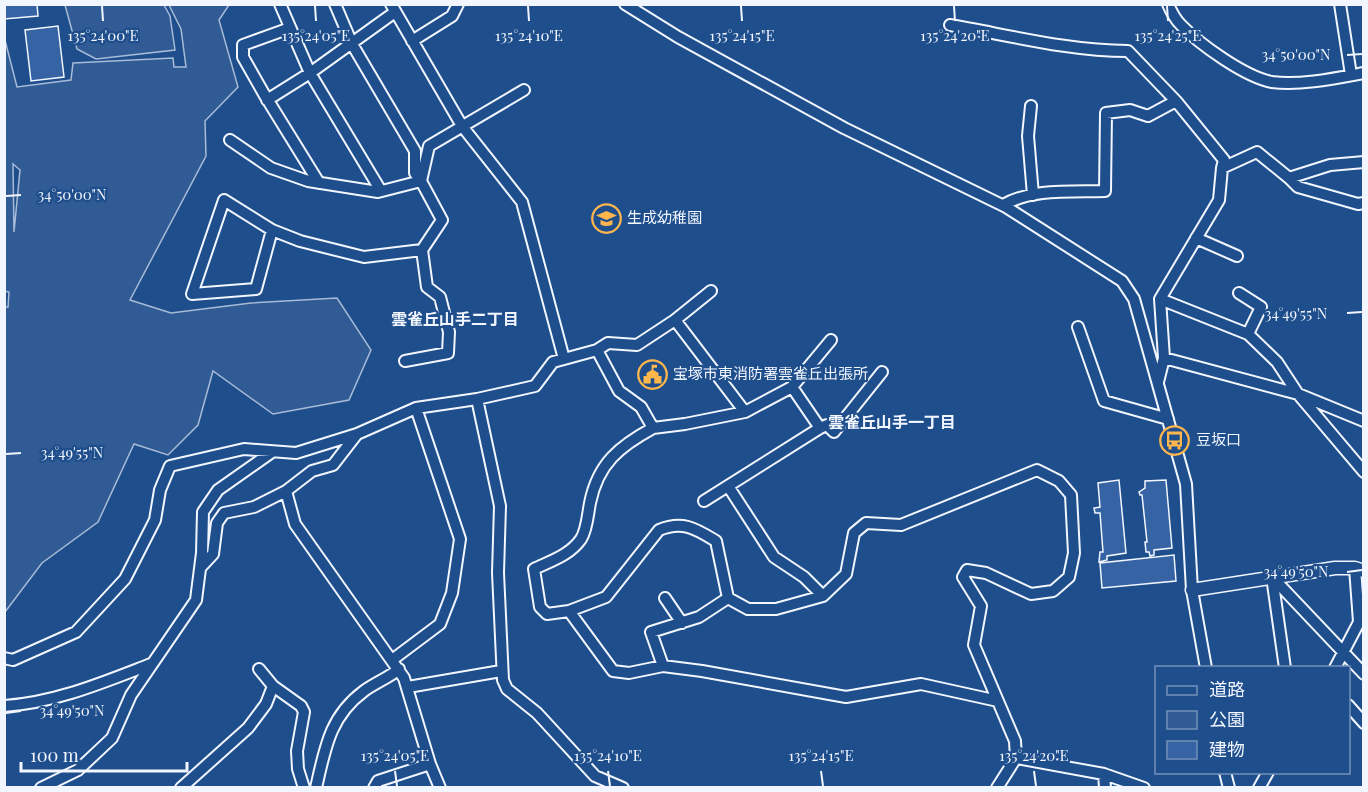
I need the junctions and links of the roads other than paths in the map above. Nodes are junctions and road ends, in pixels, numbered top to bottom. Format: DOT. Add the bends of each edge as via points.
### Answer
graph roads {
  1 [pos="280,4"];
  2 [pos="335,4"];
  3 [pos="458,4"];
  4 [pos="625,4"];
  5 [pos="1168,4"];
  6 [pos="1340,4"];
  7 [pos="393,8"];
  8 [pos="950,25"];
  9 [pos="290,28"];
  10 [pos="412,41"];
  11 [pos="352,44"];
  12 [pos="310,73"];
  13 [pos="1364,74"];
  14 [pos="1351,75"];
  15 [pos="524,90"];
  16 [pos="267,99"];
  17 [pos="1176,101"];
  18 [pos="1031,106"];
  19 [pos="462,126"];
  20 [pos="230,140"];
  21 [pos="1364,162"];
  22 [pos="1222,168"];
  23 [pos="1289,178"];
  24 [pos="421,181"];
  25 [pos="319,183"];
  26 [pos="381,191"];
  27 [pos="1033,195"];
  28 [pos="1364,203"];
  29 [pos="1003,205"];
  30 [pos="272,230"];
  31 [pos="1196,238"];
  32 [pos="422,250"];
  33 [pos="1237,256"];
  34 [pos="711,291"];
  35 [pos="1239,293"];
  36 [pos="1160,299"];
  37 [pos="675,320"];
  38 [pos="1077,327"];
  39 [pos="1248,334"];
  40 [pos="831,340"];
  41 [pos="597,350"];
  42 [pos="1164,358"];
  43 [pos="564,359"];
  44 [pos="405,361"];
  45 [pos="882,372"];
  46 [pos="1158,382"];
  47 [pos="792,387"];
  48 [pos="1298,394"];
  49 [pos="477,399"];
  50 [pos="416,408"];
  51 [pos="745,412"];
  52 [pos="1168,419"];
  53 [pos="1364,421"];
  54 [pos="654,428"];
  55 [pos="820,428"];
  56 [pos="357,434"];
  57 [pos="272,452"];
  58 [pos="1364,472"];
  59 [pos="728,486"];
  60 [pos="286,491"];
  61 [pos="704,501"];
  62 [pos="200,568"];
  63 [pos="1359,569"];
  64 [pos="1272,577"];
  65 [pos="1192,590"];
  66 [pos="823,596"];
  67 [pos="665,598"];
  68 [pos="728,598"];
  69 [pos="569,611"];
  70 [pos="682,622"];
  71 [pos="1344,653"];
  72 [pos="4,658"];
  73 [pos="152,664"];
  74 [pos="396,664"];
  75 [pos="663,666"];
  76 [pos="1206,666"];
  77 [pos="1286,666"];
  78 [pos="1336,666"];
  79 [pos="260,669"];
  80 [pos="501,671"];
  81 [pos="1364,674"];
  82 [pos="273,686"];
  83 [pos="408,687"];
  84 [pos="998,701"];
  85 [pos="4,706"];
  86 [pos="1350,707"];
  87 [pos="1364,723"];
  88 [pos="1016,758"];
  89 [pos="430,764"];
  90 [pos="1104,774"];
  91 [pos="1267,774"];
  92 [pos="598,777"];
  93 [pos="41,788"];
  94 [pos="181,788"];
  95 [pos="304,788"];
  96 [pos="316,788"];
  97 [pos="374,788"];
  98 [pos="440,788"];
  99 [pos="592,788"];
  100 [pos="624,788"];
  101 [pos="997,788"];
  102 [pos="1105,788"];
  103 [pos="1144,788"];
  104 [pos="1259,788"];
  1 -- 9 [label="street"];
  2 -- 11 [label="street"];
  3 -- 10 [label="street" via="452,16"];
  4 -- 29 [label="street" via="844,128"];
  5 -- 14 [label="street" via="1178,22 1198,42 1244,71 1288,83"];
  6 -- 14 [label="street"];
  7 -- 10 [label="street"];
  7 -- 11 [label="street"];
  8 -- 17 [label="street" via="1128,51"];
  9 -- 12 [label="street"];
  9 -- 16 [label="street" via="243,45 243,57"];
  10 -- 19 [label="street"];
  11 -- 12 [label="street"];
  11 -- 24 [label="street" via="415,151 415,173"];
  12 -- 16 [label="street"];
  12 -- 26 [label="street"];
  13 -- 14 [label="street"];
  15 -- 19 [label="street"];
  16 -- 25 [label="street"];
  17 -- 22 [label="street" via="1224,160"];
  17 -- 27 [label="street" via="1148,116 1130,110 1106,113 1105,191"];
  18 -- 27 [label="street" via="1028,136"];
  19 -- 24 [label="street" via="429,146"];
  19 -- 43 [label="street" via="522,202"];
  20 -- 25 [label="street" via="271,168"];
  21 -- 23 [label="street" via="1330,165"];
  22 -- 23 [label="street" via="1257,152"];
  22 -- 31 [label="street" via="1219,200"];
  23 -- 28 [label="street" via="1298,187"];
  24 -- 26 [label="street"];
  24 -- 32 [label="street" via="442,219"];
  25 -- 26 [label="street"];
  27 -- 29 [label="street"];
  29 -- 46 [label="street" via="1122,281 1134,299"];
  30 -- 30 [label="street" via="224,200 192,294 256,289"];
  30 -- 32 [label="street" via="364,257"];
  31 -- 33 [label="street"];
  31 -- 36 [label="street"];
  32 -- 44 [label="street" via="427,287 440,297 447,323 448,353"];
  34 -- 37 [label="street"];
  35 -- 39 [label="street" via="1262,307"];
  36 -- 39 [label="street"];
  36 -- 42 [label="street"];
  37 -- 41 [label="street" via="637,345 608,343"];
  37 -- 51 [label="street"];
  38 -- 52 [label="street" via="1104,401"];
  39 -- 48 [label="street" via="1277,362"];
  40 -- 47 [label="street"];
  41 -- 43 [label="street"];
  41 -- 54 [label="street" via="619,391 641,408"];
  42 -- 46 [label="street"];
  42 -- 48 [label="street"];
  43 -- 49 [label="street" via="554,362 536,386"];
  45 -- 55 [label="street" via="834,432 827,425"];
  46 -- 52 [label="street"];
  47 -- 51 [label="street"];
  47 -- 55 [label="street"];
  48 -- 53 [label="street"];
  48 -- 58 [label="street"];
  49 -- 50 [label="street"];
  49 -- 80 [label="street" via="500,506"];
  50 -- 56 [label="street"];
  50 -- 74 [label="street" via="460,539 452,593 440,624"];
  51 -- 54 [label="street"];
  52 -- 65 [label="street" via="1186,484"];
  54 -- 69 [label="street" via="628,441 594,482 582,537 568,553 534,568 540,607 547,614"];
  55 -- 59 [label="street"];
  56 -- 57 [label="street" via="296,453"];
  56 -- 60 [label="street" via="333,465 312,471"];
  57 -- 62 [label="street" via="218,489 203,512"];
  57 -- 72 [label="street" via="244,449 170,466 160,490 155,520 125,579 76,632 13,660"];
  59 -- 61 [label="street"];
  59 -- 66 [label="street" via="774,557 804,577"];
  60 -- 62 [label="street" via="254,507 224,513 217,523 213,554"];
  60 -- 74 [label="street" via="296,524"];
  62 -- 73 [label="street" via="196,600"];
  63 -- 64 [label="street" via="1335,568"];
  63 -- 71 [label="street" via="1359,622"];
  64 -- 65 [label="street"];
  64 -- 71 [label="street"];
  64 -- 77 [label="street"];
  65 -- 76 [label="street"];
  66 -- 68 [label="street" via="776,609 748,609"];
  66 -- 84 [label="street" via="846,574 854,533 866,523 901,525 1037,470 1059,481 1071,495 1074,554 1069,577 1053,591 1031,594 986,573 967,570 963,577 981,606 974,645"];
  67 -- 70 [label="street"];
  68 -- 69 [label="street" via="716,541 694,528 671,525 659,530 606,597"];
  68 -- 70 [label="street" via="699,617"];
  69 -- 75 [label="street" via="613,671 629,673"];
  70 -- 75 [label="street" via="651,632"];
  71 -- 78 [label="street"];
  71 -- 81 [label="street"];
  73 -- 85 [label="street" via="86,689"];
  73 -- 93 [label="street" via="131,695 112,738 78,770"];
  74 -- 83 [label="street"];
  74 -- 96 [label="street" via="338,716"];
  75 -- 84 [label="street" via="846,697 921,684"];
  79 -- 82 [label="street"];
  80 -- 83 [label="street"];
  80 -- 92 [label="street" via="507,689 537,713"];
  82 -- 94 [label="street" via="266,704 248,728"];
  82 -- 95 [label="street" via="304,712 297,751"];
  83 -- 89 [label="street"];
  84 -- 88 [label="street" via="1015,741"];
  86 -- 87 [label="street"];
  88 -- 90 [label="street"];
  88 -- 101 [label="street"];
  89 -- 97 [label="street" via="378,781"];
  89 -- 98 [label="street"];
  90 -- 102 [label="street"];
  90 -- 103 [label="street"];
  91 -- 104 [label="street"];
  92 -- 99 [label="street"];
  92 -- 100 [label="street"];
}
